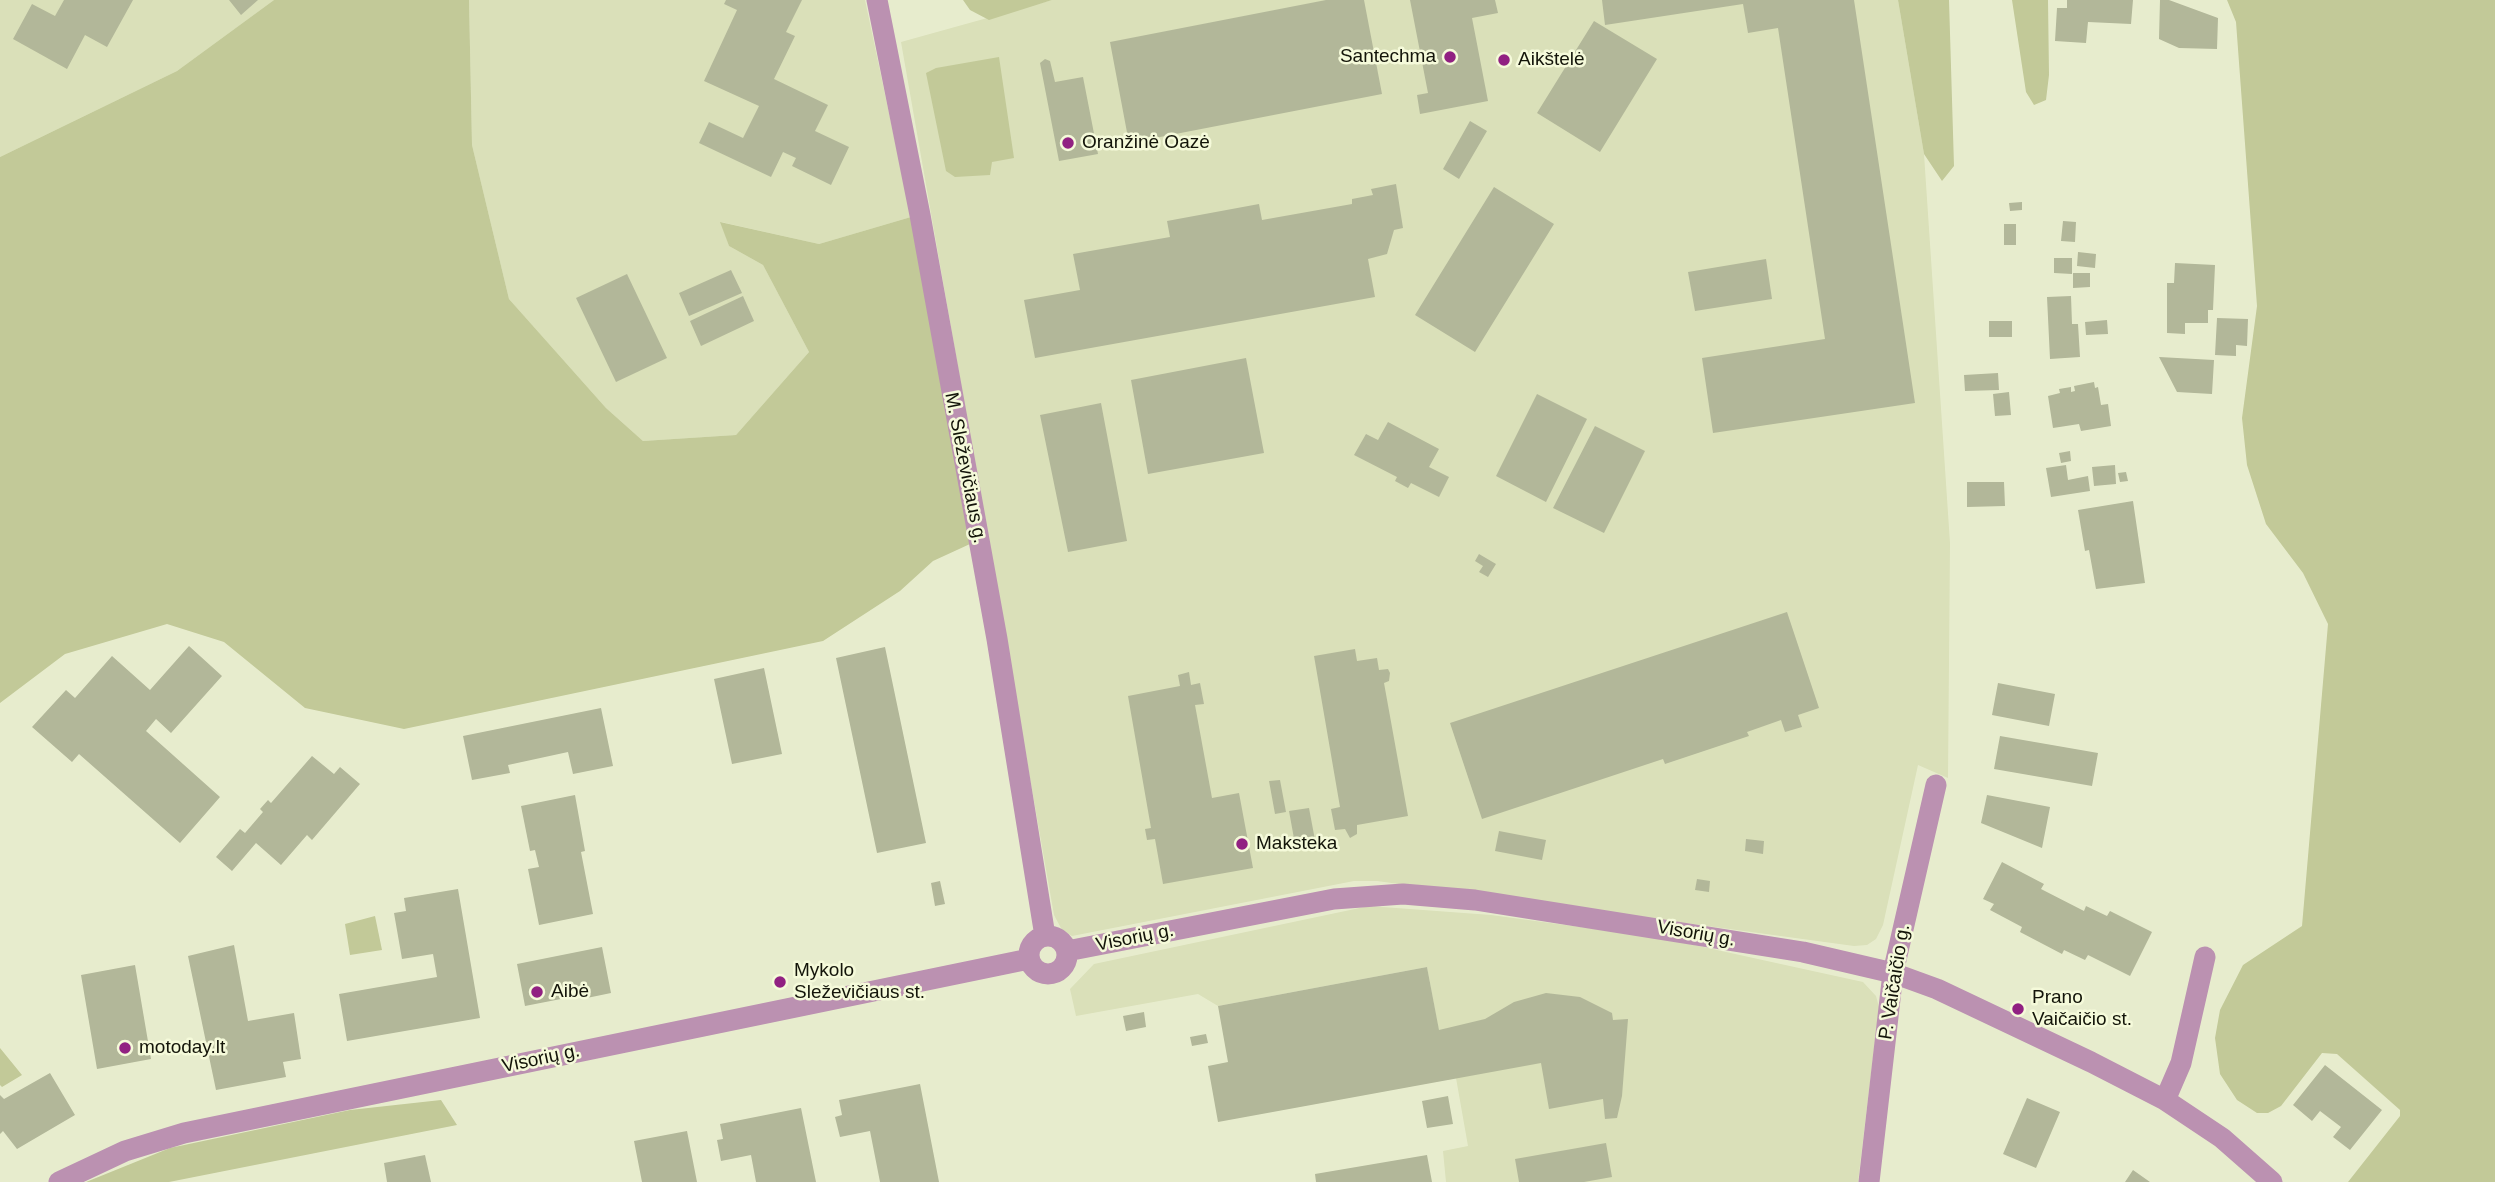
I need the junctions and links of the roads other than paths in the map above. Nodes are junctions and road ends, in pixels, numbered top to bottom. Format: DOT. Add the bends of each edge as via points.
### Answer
graph roads {
  1 [pos="877,0"];
  2 [pos="1936,785"];
  3 [pos="1045,936"];
  4 [pos="1067,951"];
  5 [pos="2205,957"];
  6 [pos="1029,959"];
  7 [pos="1893,973"];
  8 [pos="2165,1100"];
  9 [pos="59,1182"];
  10 [pos="1869,1182"];
  11 [pos="2272,1182"];
  1 -- 3 [label="street, M. Sleževičiaus g." via="997,639"];
  2 -- 7 [label="street, P. Vaičaičio g."];
  3 -- 4 [label="street" via="1059,940"];
  3 -- 6 [label="street" via="1031,947"];
  4 -- 6 [label="street" via="1066,964 1052,974 1040,973"];
  4 -- 7 [label="street, Visorių g." via="1334,900 1403,894 1640,924 1803,952"];
  5 -- 8 [label="street" via="2181,1063"];
  6 -- 9 [label="street, Visorių g." via="184,1133 125,1151"];
  7 -- 8 [label="street, Visorių g." via="1968,1002"];
  7 -- 10 [label="street, P. Vaičaičio g."];
  8 -- 11 [label="street, Visorių g." via="2222,1138"];
}
